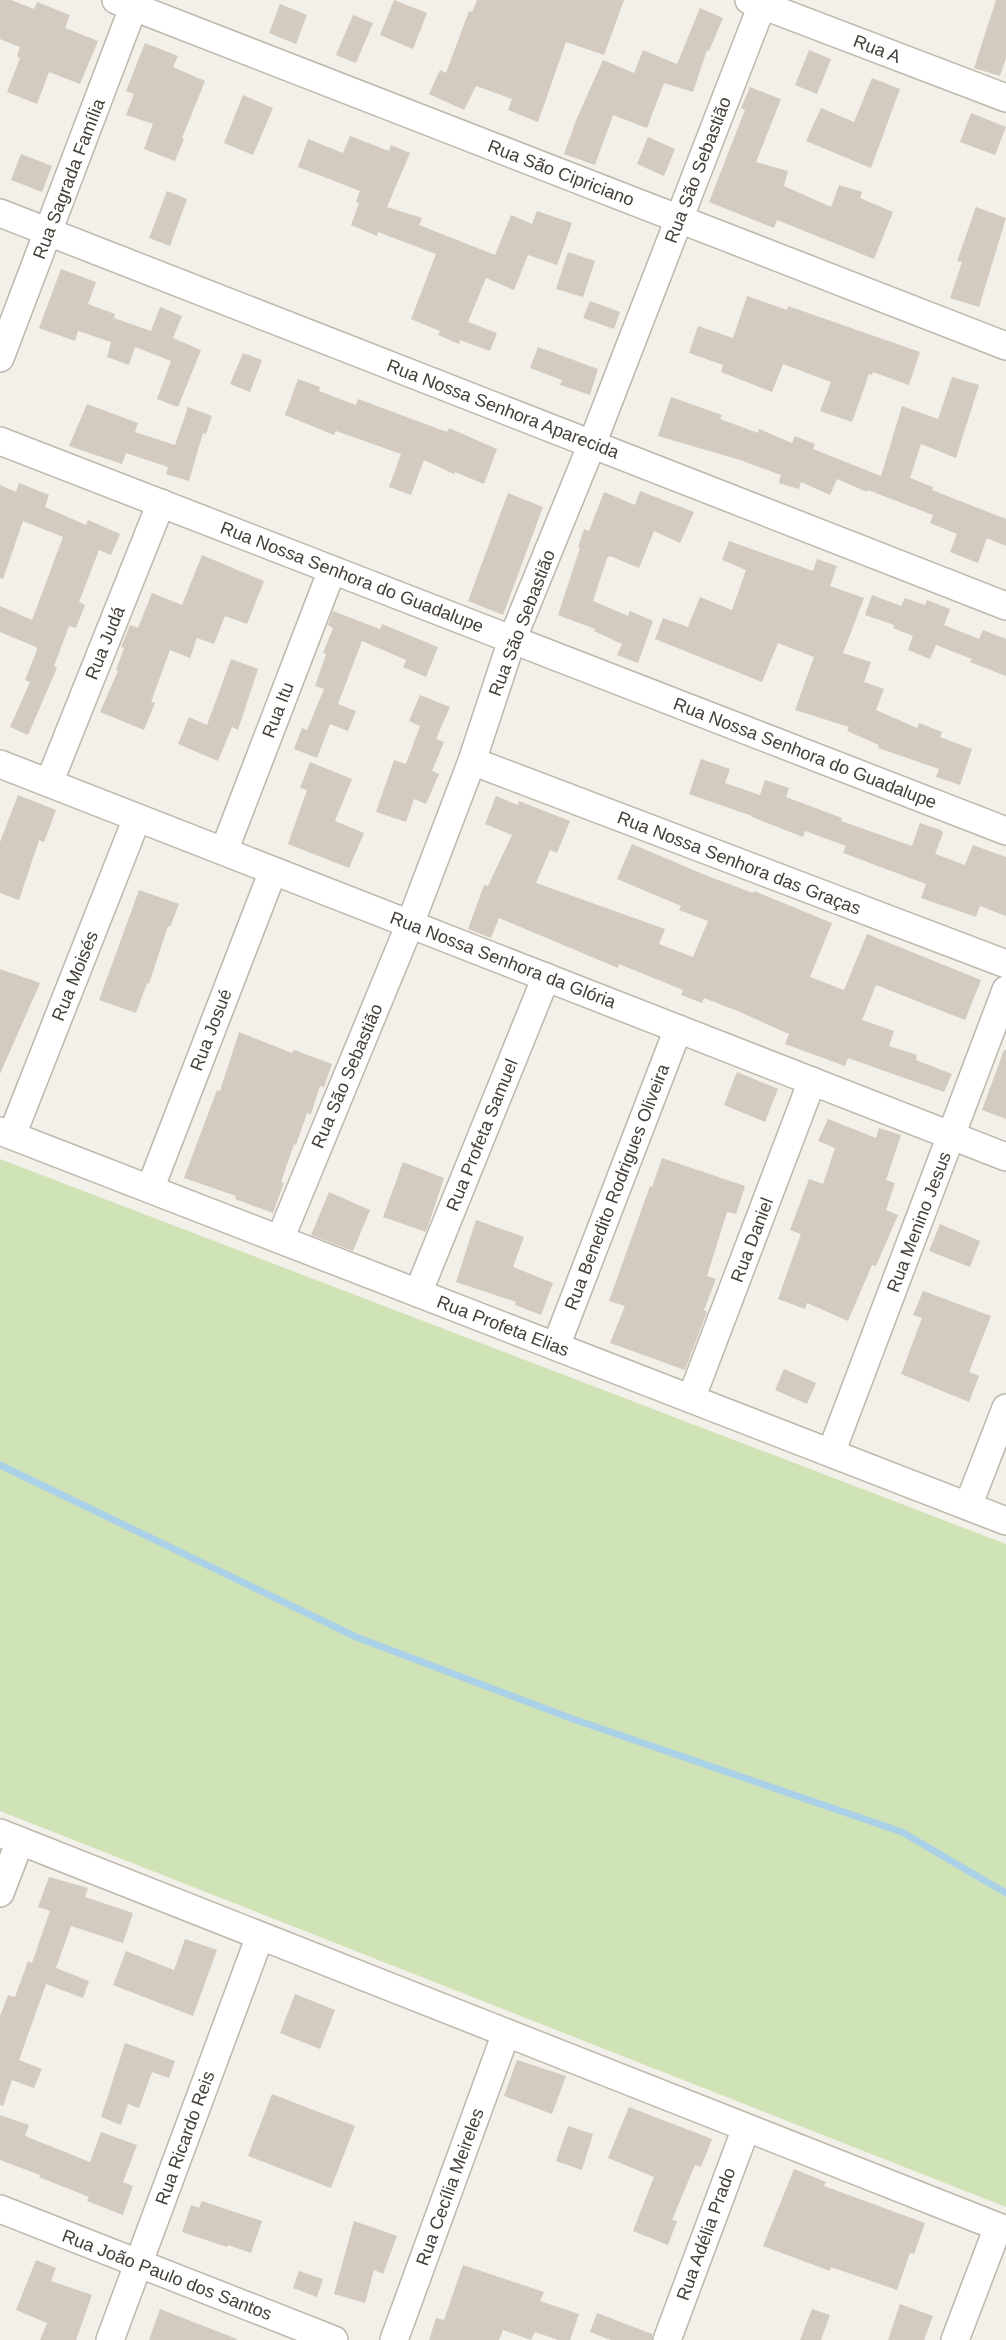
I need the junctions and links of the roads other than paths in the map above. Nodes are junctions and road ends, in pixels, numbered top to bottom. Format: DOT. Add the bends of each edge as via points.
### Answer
graph roads {
  1 [pos="129,2"];
  2 [pos="755,3"];
  3 [pos="1006,98"];
  4 [pos="0,213"];
  5 [pos="680,219"];
  6 [pos="50,232"];
  7 [pos="1006,346"];
  8 [pos="0,358"];
  9 [pos="0,441"];
  10 [pos="592,444"];
  11 [pos="161,503"];
  12 [pos="332,570"];
  13 [pos="1006,606"];
  14 [pos="513,640"];
  15 [pos="472,761"];
  16 [pos="0,764"];
  17 [pos="49,783"];
  18 [pos="137,818"];
  19 [pos="1006,831"];
  20 [pos="224,851"];
  21 [pos="273,871"];
  22 [pos="410,924"];
  23 [pos="1006,964"];
  24 [pos="546,977"];
  25 [pos="1006,990"];
  26 [pos="678,1029"];
  27 [pos="812,1082"];
  28 [pos="6,1133"];
  29 [pos="951,1136"];
  30 [pos="1006,1157"];
  31 [pos="150,1189"];
  32 [pos="280,1239"];
  33 [pos="418,1293"];
  34 [pos="556,1346"];
  35 [pos="691,1399"];
  36 [pos="1006,1408"];
  37 [pos="831,1453"];
  38 [pos="968,1506"];
  39 [pos="1006,1521"];
  40 [pos="10,1837"];
  41 [pos="0,1893"];
  42 [pos="260,1936"];
  43 [pos="506,2033"];
  44 [pos="746,2128"];
  45 [pos="0,2209"];
  46 [pos="1002,2228"];
  47 [pos="139,2264"];
  48 [pos="110,2340"];
  49 [pos="334,2340"];
  50 [pos="394,2340"];
  51 [pos="667,2340"];
  52 [pos="955,2340"];
  1 -- 5 [label="street, Rua São Cipriciano"];
  1 -- 6 [label="street, Rua Sagrada Família"];
  2 -- 3 [label="street, Rua A"];
  2 -- 5 [label="street, Rua São Sebastião"];
  4 -- 6 [label="street, Rua Nossa Senhora Aparecida"];
  5 -- 7 [label="street, Rua São Cipriciano"];
  5 -- 10 [label="street, Rua São Sebastião"];
  6 -- 8 [label="street, Rua Sagrada Família"];
  6 -- 10 [label="street, Rua Nossa Senhora Aparecida"];
  9 -- 11 [label="street, Rua Nossa Senhora do Guadalupe"];
  10 -- 13 [label="street, Rua Nossa Senhora Aparecida"];
  10 -- 14 [label="street, Rua São Sebastião"];
  11 -- 12 [label="street, Rua Nossa Senhora do Guadalupe"];
  11 -- 17 [label="street, Rua Judá"];
  12 -- 14 [label="street, Rua Nossa Senhora do Guadalupe"];
  12 -- 20 [label="street, Rua Itu"];
  14 -- 15 [label="street, Rua São Sebastião"];
  14 -- 19 [label="street, Rua Nossa Senhora do Guadalupe"];
  15 -- 22 [label="street, Rua São Sebastião"];
  15 -- 23 [label="street, Rua Nossa Senhora das Graças"];
  16 -- 17 [label="street, Rua Nossa Senhora da Glória"];
  17 -- 18 [label="street, Rua Nossa Senhora da Glória"];
  18 -- 20 [label="street, Rua Nossa Senhora da Glória"];
  18 -- 28 [label="street, Rua Moisés"];
  20 -- 21 [label="street, Rua Nossa Senhora da Glória"];
  21 -- 22 [label="street, Rua Nossa Senhora da Glória"];
  21 -- 31 [label="street, Rua Josué"];
  22 -- 24 [label="street, Rua Nossa Senhora da Glória"];
  22 -- 32 [label="street, Rua São Sebastião"];
  24 -- 26 [label="street, Rua Nossa Senhora da Glória"];
  24 -- 33 [label="street, Rua Profeta Samuel"];
  25 -- 29 [label="street, Rua Menino Jesus"];
  26 -- 27 [label="street, Rua Nossa Senhora da Glória"];
  26 -- 34 [label="street, Rua Benedito Rodrigues Oliveira"];
  27 -- 29 [label="street, Rua Nossa Senhora da Glória"];
  27 -- 35 [label="street, Rua Daniel"];
  28 -- 31 [label="street, Rua Profeta Elias"];
  29 -- 30 [label="street, Rua Nossa Senhora da Glória"];
  29 -- 37 [label="street, Rua Menino Jesus"];
  31 -- 32 [label="street, Rua Profeta Elias"];
  32 -- 33 [label="street, Rua Profeta Elias"];
  33 -- 34 [label="street, Rua Profeta Elias"];
  34 -- 35 [label="street, Rua Profeta Elias"];
  35 -- 37 [label="street, Rua Profeta Elias"];
  36 -- 38 [label="street"];
  37 -- 38 [label="street, Rua Profeta Elias"];
  38 -- 39 [label="street, Rua Profeta Elias"];
  40 -- 41 [label="street"];
  40 -- 42 [label="street"];
  42 -- 43 [label="street"];
  42 -- 47 [label="street, Rua Ricardo Reis"];
  43 -- 44 [label="street"];
  43 -- 50 [label="street, Rua Cecília Meireles"];
  44 -- 46 [label="street"];
  44 -- 51 [label="street, Rua Adélia Prado"];
  45 -- 47 [label="street, Rua João Paulo dos Santos"];
  46 -- 52 [label="street"];
  47 -- 48 [label="street, Rua Ricardo Reis"];
  47 -- 49 [label="street, Rua João Paulo dos Santos"];
}
